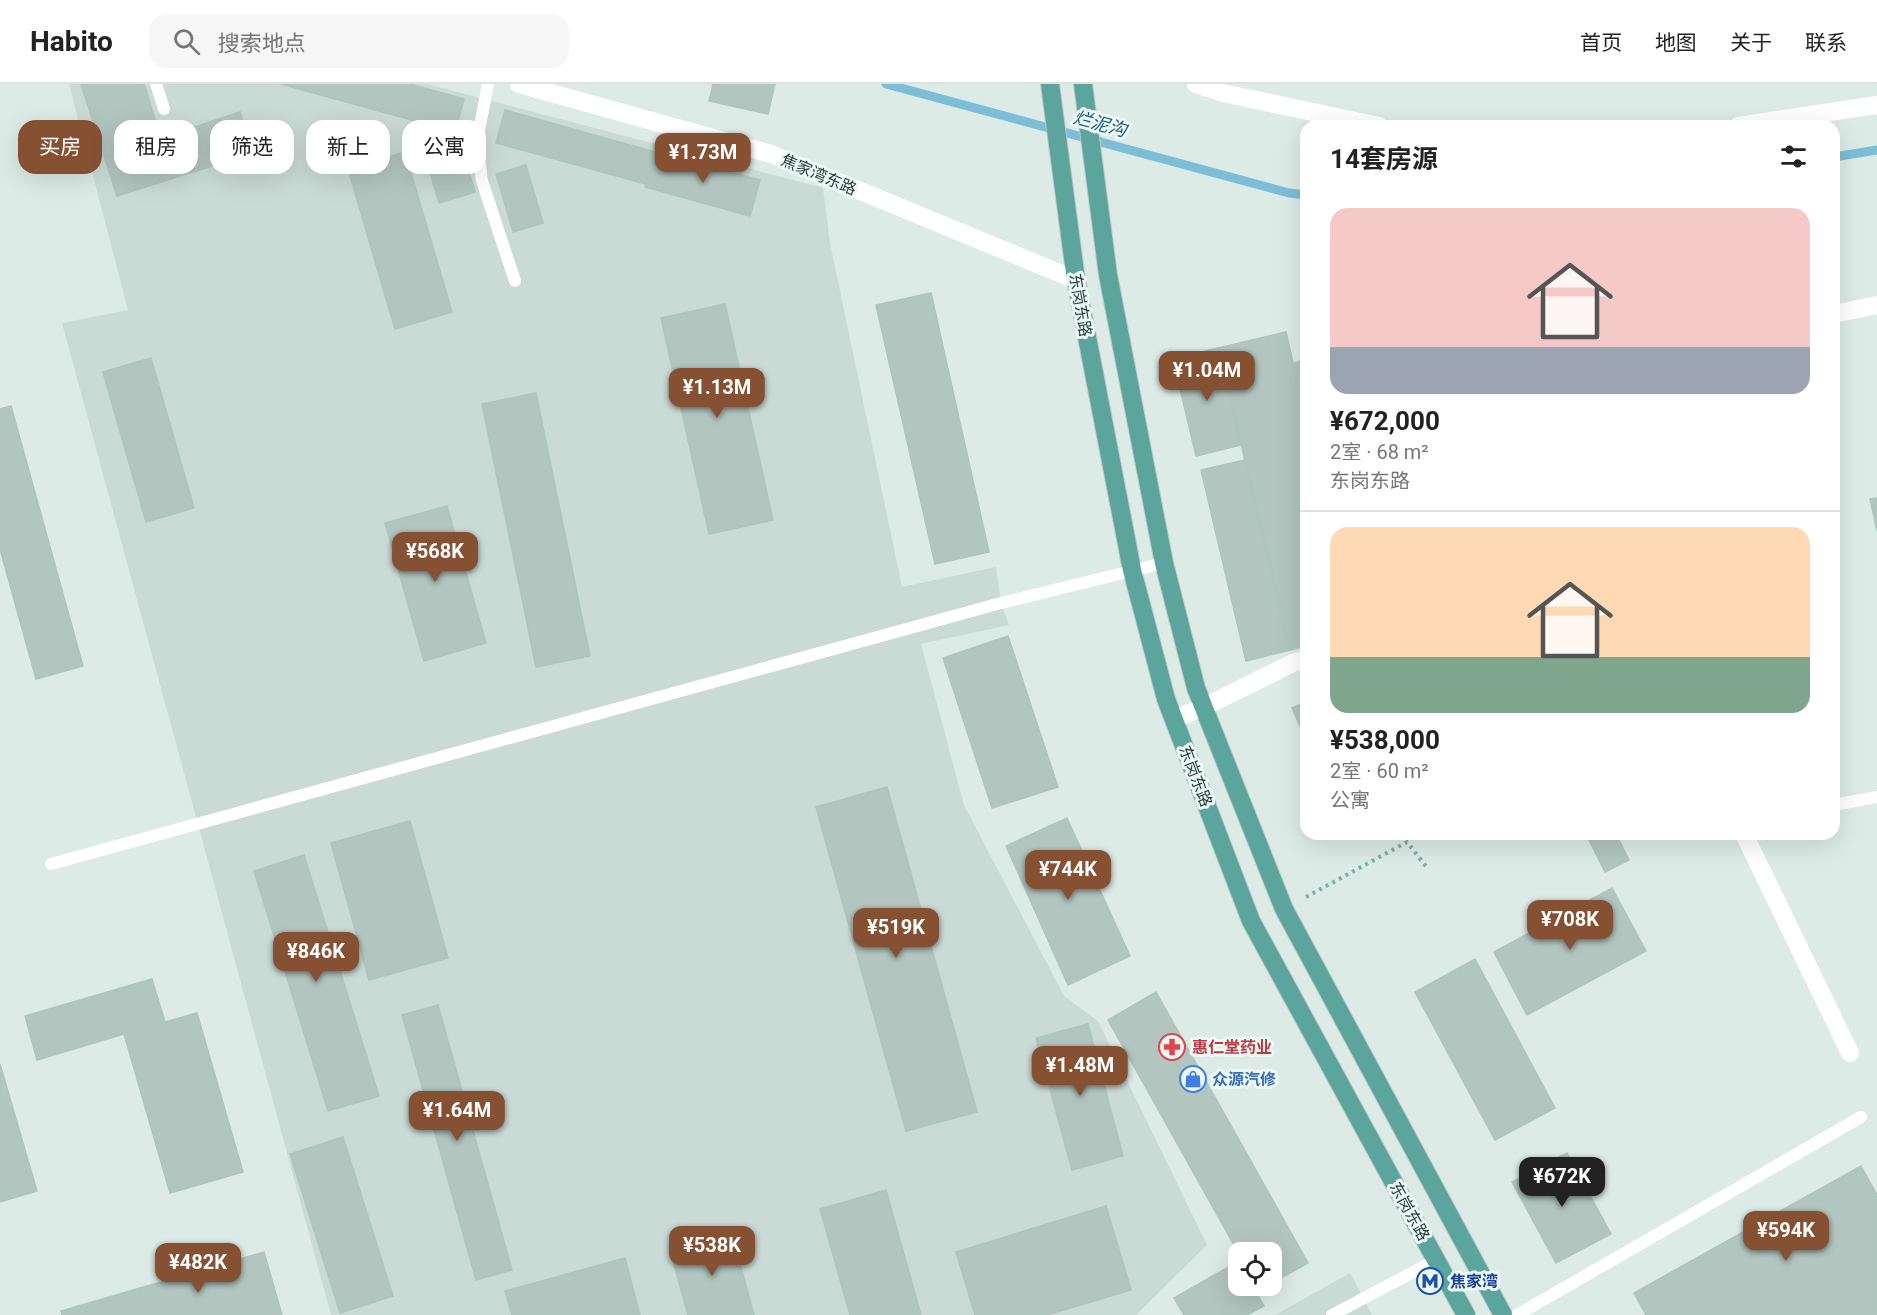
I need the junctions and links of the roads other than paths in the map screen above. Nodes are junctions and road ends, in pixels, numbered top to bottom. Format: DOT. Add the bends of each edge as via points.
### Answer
graph roads {
  1 [pos="156,84"];
  2 [pos="488,84"];
  3 [pos="519,84"];
  4 [pos="1050,84"];
  5 [pos="1083,84"];
  6 [pos="1196,84"];
  7 [pos="1877,105"];
  8 [pos="164,110"];
  9 [pos="1351,120"];
  10 [pos="1778,120"];
  11 [pos="1076,280"];
  12 [pos="515,281"];
  13 [pos="1877,305"];
  14 [pos="1840,313"];
  15 [pos="1164,562"];
  16 [pos="1132,570"];
  17 [pos="1300,661"];
  18 [pos="1204,707"];
  19 [pos="1174,719"];
  20 [pos="1877,797"];
  21 [pos="1840,804"];
  22 [pos="1747,840"];
  23 [pos="51,864"];
  24 [pos="1850,1053"];
  25 [pos="1861,1117"];
  26 [pos="1436,1260"];
  27 [pos="1332,1315"];
  28 [pos="1466,1315"];
  29 [pos="1503,1315"];
  30 [pos="1517,1315"];
  1 -- 8 [label="lane"];
  2 -- 12 [label="lane" via="477,141 482,181"];
  3 -- 11 [label="street, 焦家湾东路" via="771,154"];
  4 -- 11 [label="main road, 东岗东路"];
  5 -- 15 [label="main road, 东岗东路" via="1108,275"];
  6 -- 9 [label="street"];
  7 -- 10 [label="street"];
  11 -- 16 [label="main road, 东岗东路"];
  13 -- 14 [label="street"];
  15 -- 16 [label="lane"];
  15 -- 18 [label="main road, 东岗东路"];
  16 -- 19 [label="main road, 东岗东路"];
  16 -- 23 [label="lane"];
  17 -- 18 [label="street"];
  18 -- 19 [label="street"];
  18 -- 29 [label="main road, 东岗东路" via="1284,909"];
  19 -- 26 [label="main road, 东岗东路" via="1251,921"];
  20 -- 21 [label="lane"];
  22 -- 24 [label="street"];
  25 -- 30 [label="lane"];
  26 -- 27 [label="lane"];
  26 -- 28 [label="main road, 东岗东路"];
}
